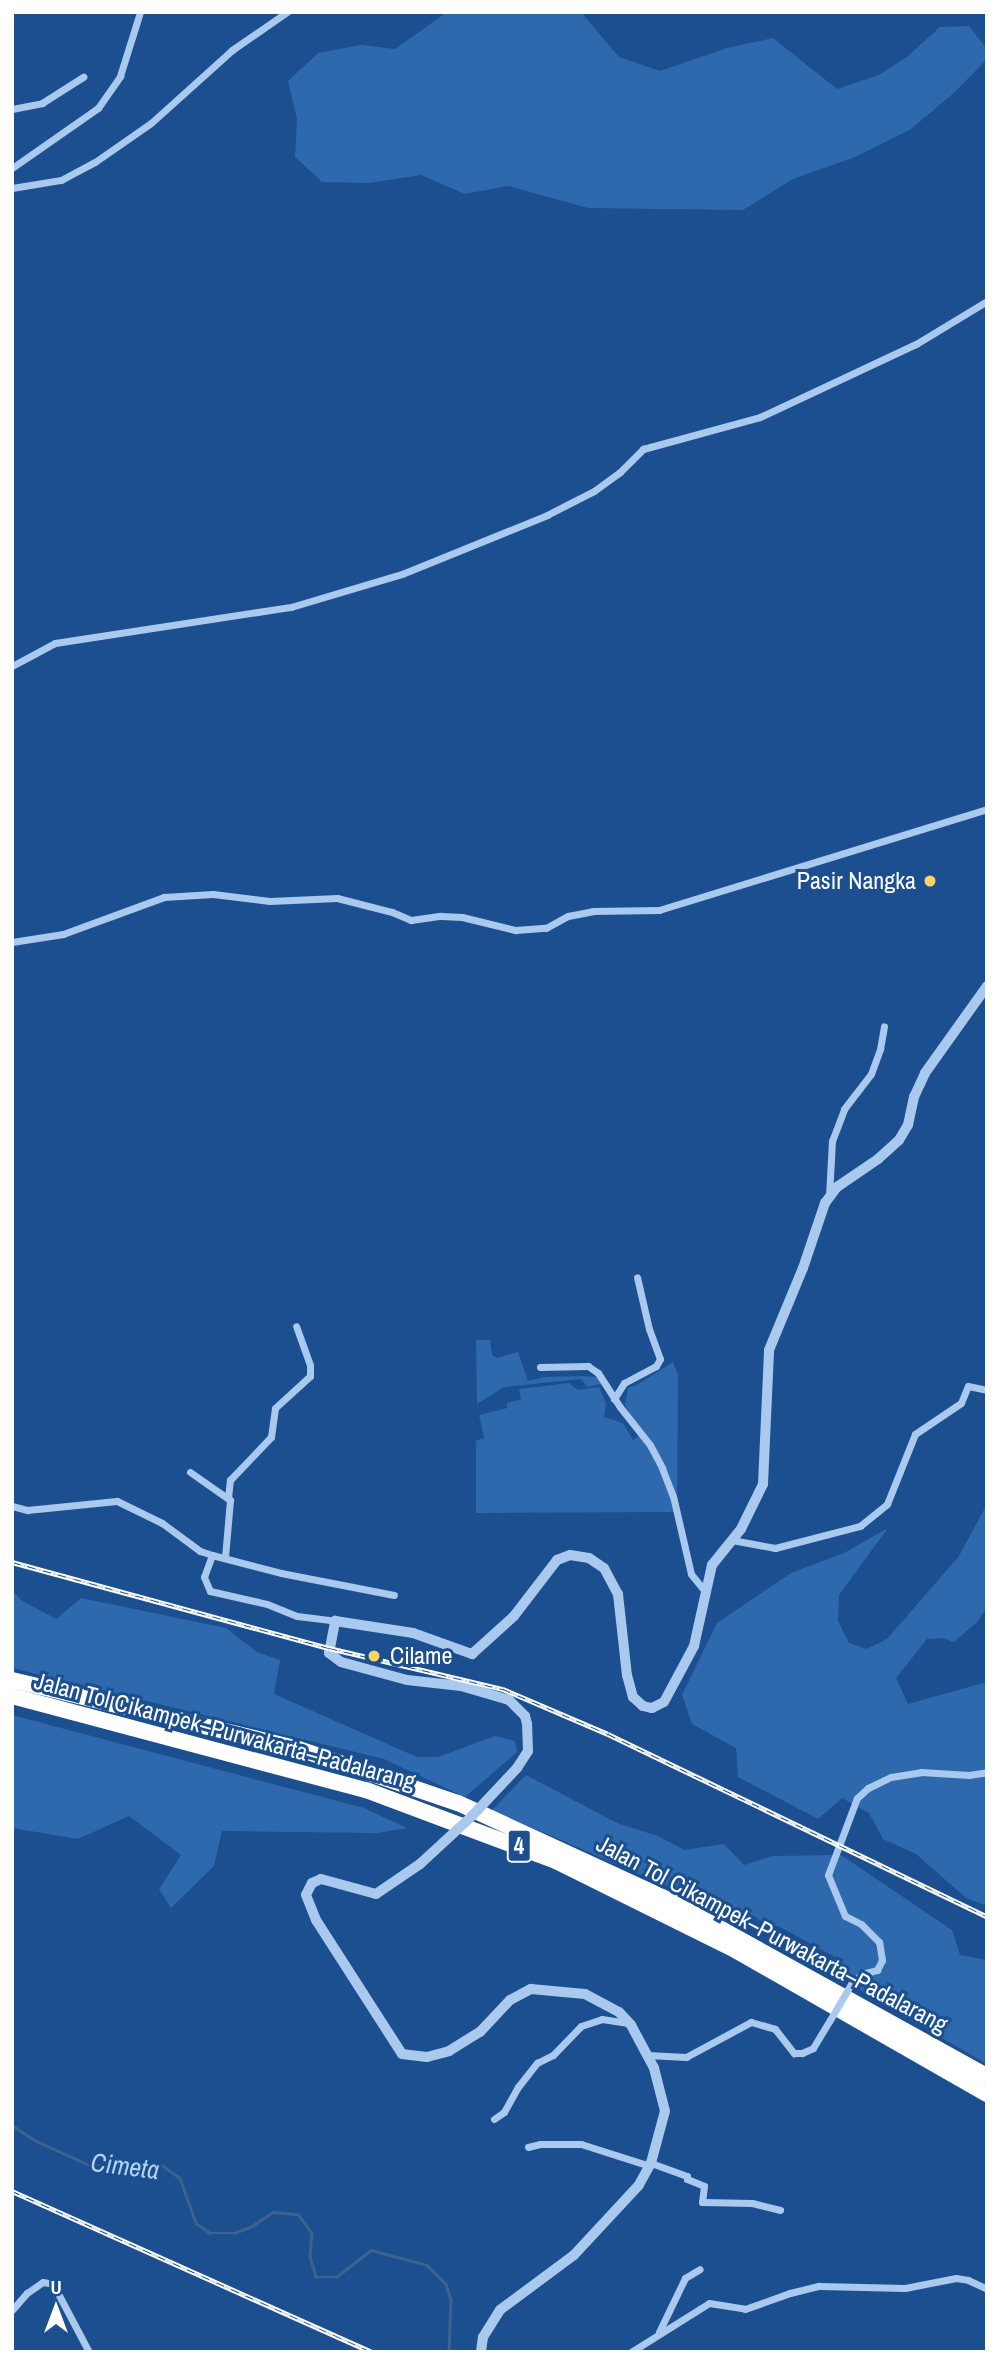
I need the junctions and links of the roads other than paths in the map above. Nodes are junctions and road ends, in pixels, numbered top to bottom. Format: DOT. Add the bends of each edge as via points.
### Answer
graph roads {
  1 [pos="140,12"];
  2 [pos="287,12"];
  3 [pos="83,77"];
  4 [pos="12,109"];
  5 [pos="12,167"];
  6 [pos="12,188"];
  7 [pos="987,301"];
  8 [pos="12,666"];
  9 [pos="987,809"];
  10 [pos="12,942"];
  11 [pos="987,986"];
  12 [pos="884,1026"];
  13 [pos="829,1196"];
  14 [pos="637,1278"];
  15 [pos="296,1326"];
  16 [pos="540,1367"];
  17 [pos="987,1390"];
  18 [pos="614,1399"];
  19 [pos="190,1472"];
  20 [pos="228,1498"];
  21 [pos="12,1506"];
  22 [pos="732,1540"];
  23 [pos="212,1555"];
  24 [pos="225,1557"];
  25 [pos="705,1591"];
  26 [pos="394,1595"];
  27 [pos="335,1621"];
  28 [pos="12,1680"];
  29 [pos="12,1696"];
  30 [pos="987,1772"];
  31 [pos="631,2025"];
  32 [pos="647,2056"];
  33 [pos="987,2076"];
  34 [pos="987,2094"];
  35 [pos="494,2119"];
  36 [pos="528,2147"];
  37 [pos="650,2164"];
  38 [pos="780,2210"];
  39 [pos="699,2269"];
  40 [pos="987,2289"];
  41 [pos="12,2310"];
  42 [pos="659,2333"];
  43 [pos="89,2352"];
  44 [pos="481,2352"];
  45 [pos="631,2352"];
  1 -- 5 [label="street" via="120,76 98,108"];
  2 -- 6 [label="street" via="232,50 151,123 95,162 61,180"];
  3 -- 4 [label="street" via="42,103"];
  7 -- 8 [label="street" via="916,344 760,417 643,449 594,491 402,574 291,607 55,643"];
  9 -- 10 [label="street" via="659,910 593,911 568,916 546,928 515,930 451,916 411,920 337,898 270,901 213,894 164,897 64,934"];
  11 -- 13 [label="street" via="925,1073 899,1140"];
  12 -- 13 [label="street" via="871,1074 844,1109 832,1141"];
  13 -- 22 [label="street" via="771,1341 763,1484"];
  14 -- 18 [label="street" via="660,1359 656,1366 624,1383"];
  15 -- 20 [label="street" via="312,1373 275,1408 271,1437 230,1480"];
  16 -- 18 [label="street" via="593,1368"];
  17 -- 22 [label="street" via="968,1386 961,1403 915,1434 887,1504 860,1526 775,1548"];
  18 -- 25 [label="street" via="662,1468 691,1574"];
  19 -- 20 [label="street"];
  20 -- 24 [label="street"];
  21 -- 23 [label="street" via="27,1510 117,1502 162,1523"];
  22 -- 25 [label="street" via="718,1555"];
  23 -- 24 [label="street"];
  23 -- 27 [label="street" via="204,1577 210,1591 298,1616"];
  24 -- 26 [label="street"];
  25 -- 27 [label="street" via="690,1655 668,1697 652,1708 637,1701 630,1689 616,1587 604,1568 590,1558 570,1555 557,1560 514,1616 472,1654 413,1633"];
  27 -- 31 [label="street, bridge" via="329,1653 341,1662 509,1700 527,1724 528,1751 517,1768 420,1864 376,1894 321,1880 312,1882 306,1895 316,1920 402,2054 427,2057 449,2051 480,2032 510,2000 531,1989 585,1994 619,2012"];
  28 -- 33 [label="highway, Jalan Tol Cikampek–Purwakarta–Padalarang / 4" via="296,1748 458,1803 670,1900"];
  29 -- 34 [label="highway, Jalan Tol Cikampek–Purwakarta–Padalarang / 4" via="366,1790 556,1861 737,1951"];
  30 -- 32 [label="street, bridge" via="891,1777 857,1798 828,1875 845,1916 862,1924 879,1942 882,1960 877,1969 852,1984 813,2048 794,2053 775,2029 751,2022 685,2057"];
  31 -- 32 [label="street"];
  31 -- 35 [label="street" via="602,2019 581,2026 553,2055 537,2063 504,2112"];
  32 -- 37 [label="street" via="665,2111"];
  36 -- 37 [label="street" via="581,2144"];
  37 -- 38 [label="street" via="704,2186 702,2202 752,2203"];
  37 -- 44 [label="street" via="639,2185 574,2255 500,2311 483,2337"];
  39 -- 42 [label="street" via="685,2278"];
  40 -- 42 [label="street" via="956,2278 905,2288 819,2286 745,2309 709,2303"];
  41 -- 43 [label="street" via="43,2282 53,2284"];
  42 -- 45 [label="street"];
}
